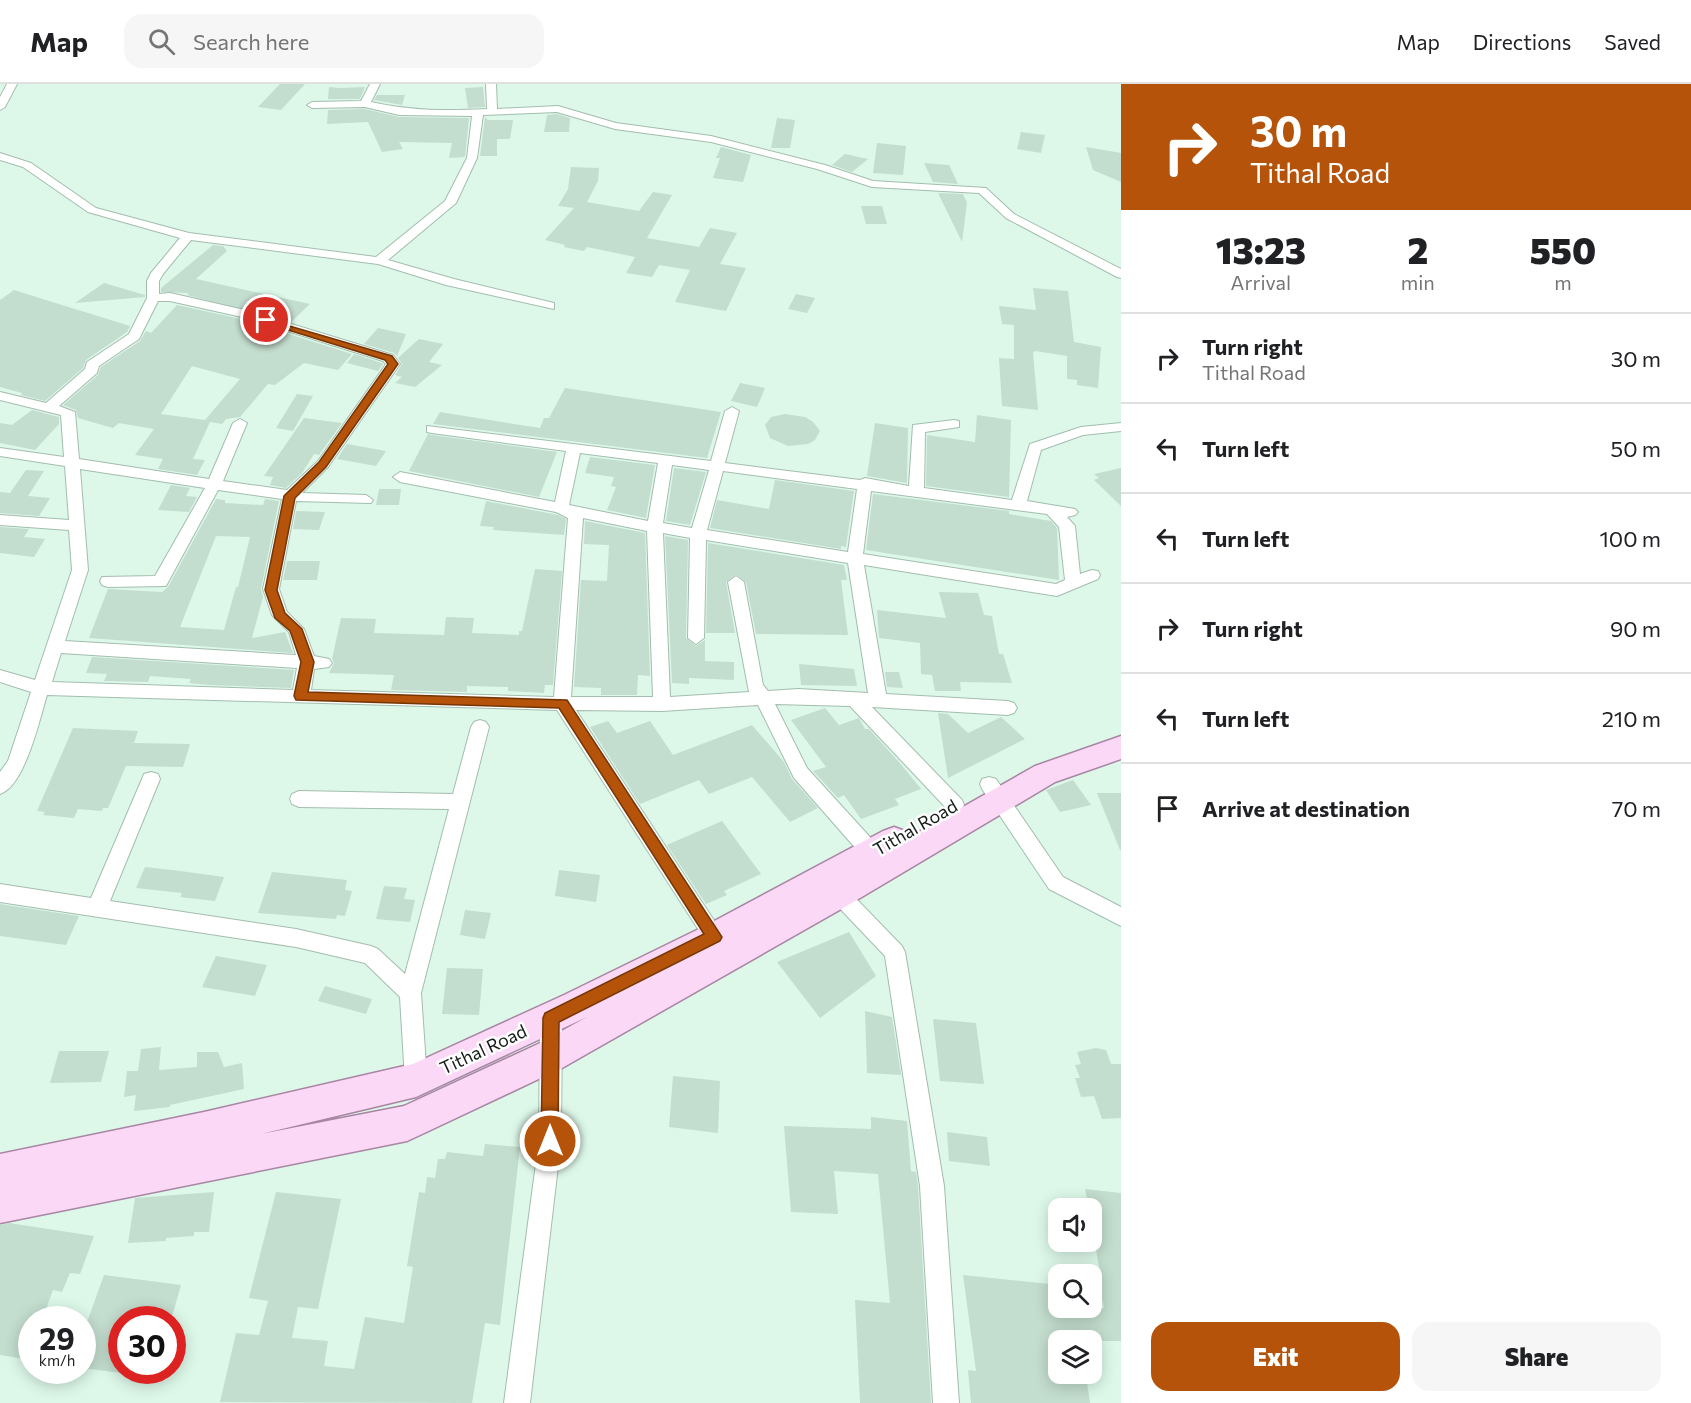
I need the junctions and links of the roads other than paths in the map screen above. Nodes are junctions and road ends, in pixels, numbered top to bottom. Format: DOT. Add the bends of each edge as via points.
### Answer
graph roads {
  1 [pos="12,84"];
  2 [pos="375,84"];
  3 [pos="491,84"];
  4 [pos="365,104"];
  5 [pos="312,105"];
  6 [pos="0,107"];
  7 [pos="492,110"];
  8 [pos="478,111"];
  9 [pos="0,156"];
  10 [pos="188,236"];
  11 [pos="379,261"];
  12 [pos="1120,272"];
  13 [pos="153,298"];
  14 [pos="550,306"];
  15 [pos="0,396"];
  16 [pos="49,407"];
  17 [pos="732,411"];
  18 [pos="240,423"];
  19 [pos="954,424"];
  20 [pos="1121,427"];
  21 [pos="432,429"];
  22 [pos="574,447"];
  23 [pos="0,452"];
  24 [pos="666,459"];
  25 [pos="72,463"];
  26 [pos="717,467"];
  27 [pos="400,477"];
  28 [pos="865,483"];
  29 [pos="213,486"];
  30 [pos="916,491"];
  31 [pos="290,496"];
  32 [pos="366,501"];
  33 [pos="1018,505"];
  34 [pos="561,509"];
  35 [pos="1052,510"];
  36 [pos="1070,512"];
  37 [pos="0,520"];
  38 [pos="77,526"];
  39 [pos="655,527"];
  40 [pos="698,534"];
  41 [pos="855,558"];
  42 [pos="1092,575"];
  43 [pos="108,581"];
  44 [pos="736,582"];
  45 [pos="1073,583"];
  46 [pos="696,638"];
  47 [pos="55,647"];
  48 [pos="315,662"];
  49 [pos="0,676"];
  50 [pos="41,688"];
  51 [pos="301,696"];
  52 [pos="763,698"];
  53 [pos="854,699"];
  54 [pos="878,700"];
  55 [pos="562,703"];
  56 [pos="662,704"];
  57 [pos="1008,708"];
  58 [pos="1121,726"];
  59 [pos="480,727"];
  60 [pos="1121,747"];
  61 [pos="8,761"];
  62 [pos="151,779"];
  63 [pos="0,787"];
  64 [pos="994,792"];
  65 [pos="299,799"];
  66 [pos="460,802"];
  67 [pos="955,805"];
  68 [pos="872,853"];
  69 [pos="831,886"];
  70 [pos="0,893"];
  71 [pos="97,908"];
  72 [pos="1121,917"];
  73 [pos="714,937"];
  74 [pos="410,993"];
  75 [pos="551,1018"];
  76 [pos="550,1056"];
  77 [pos="416,1080"];
  78 [pos="0,1172"];
  79 [pos="0,1204"];
  80 [pos="518,1403"];
  81 [pos="946,1403"];
  1 -- 6 [label="street"];
  2 -- 4 [label="street"];
  3 -- 7 [label="street"];
  4 -- 5 [label="street"];
  4 -- 8 [label="street" via="399,112"];
  7 -- 8 [label="street"];
  7 -- 12 [label="street" via="568,110 615,126 711,139 821,166 872,184 982,190 1010,216"];
  8 -- 11 [label="street" via="472,158 450,203"];
  9 -- 10 [label="street" via="27,165 92,210"];
  10 -- 11 [label="street"];
  10 -- 13 [label="street" via="157,273"];
  11 -- 14 [label="street"];
  13 -- 16 [label="street" via="134,336 92,365 92,370"];
  13 -- 31 [label="street" via="170,297 245,314 388,358 393,364 322,464"];
  15 -- 16 [label="street"];
  16 -- 25 [label="street" via="68,412"];
  17 -- 26 [label="street"];
  18 -- 29 [label="street"];
  19 -- 30 [label="street" via="918,428"];
  20 -- 33 [label="street" via="1081,431 1035,447"];
  21 -- 22 [label="street"];
  22 -- 24 [label="street"];
  22 -- 34 [label="street"];
  23 -- 25 [label="street"];
  24 -- 26 [label="street"];
  24 -- 39 [label="street"];
  25 -- 29 [label="street"];
  25 -- 38 [label="street"];
  26 -- 28 [label="street"];
  26 -- 40 [label="street"];
  27 -- 34 [label="street"];
  28 -- 30 [label="street"];
  28 -- 41 [label="street"];
  29 -- 31 [label="street"];
  29 -- 43 [label="street" via="160,582"];
  30 -- 33 [label="street"];
  31 -- 32 [label="street"];
  31 -- 48 [label="street" via="271,590 280,615 296,629"];
  33 -- 35 [label="street"];
  34 -- 39 [label="street"];
  34 -- 55 [label="street" via="576,516"];
  35 -- 36 [label="street"];
  35 -- 45 [label="street" via="1067,526"];
  37 -- 38 [label="street"];
  38 -- 47 [label="street" via="80,570"];
  39 -- 40 [label="street"];
  39 -- 56 [label="street"];
  40 -- 41 [label="street"];
  40 -- 46 [label="street"];
  41 -- 45 [label="street" via="1057,590"];
  41 -- 54 [label="street"];
  42 -- 45 [label="street"];
  44 -- 52 [label="street" via="754,687"];
  47 -- 48 [label="street"];
  47 -- 50 [label="street"];
  48 -- 51 [label="street"];
  49 -- 50 [label="street"];
  50 -- 51 [label="street"];
  50 -- 61 [label="street"];
  51 -- 55 [label="street"];
  52 -- 53 [label="street"];
  52 -- 56 [label="street"];
  52 -- 68 [label="street" via="800,773"];
  53 -- 54 [label="street"];
  53 -- 67 [label="street"];
  54 -- 57 [label="street"];
  55 -- 56 [label="street"];
  55 -- 73 [label="street"];
  58 -- 64 [label="main road, Tithal Road" via="1053,753"];
  59 -- 66 [label="street"];
  60 -- 64 [label="main road"];
  61 -- 63 [label="street"];
  62 -- 71 [label="street"];
  64 -- 67 [label="main road, Tithal Road"];
  64 -- 69 [label="main road"];
  64 -- 72 [label="street" via="1056,883"];
  65 -- 66 [label="street"];
  66 -- 74 [label="street"];
  67 -- 68 [label="main road, Tithal Road"];
  68 -- 69 [label="main road, Tithal Road"];
  69 -- 73 [label="main road, Tithal Road"];
  69 -- 76 [label="main road"];
  69 -- 81 [label="street" via="895,952 932,1186"];
  70 -- 71 [label="street"];
  71 -- 74 [label="street" via="296,938 371,955"];
  73 -- 75 [label="main road, Tithal Road"];
  74 -- 77 [label="street"];
  75 -- 76 [label="street"];
  75 -- 77 [label="main road, Tithal Road"];
  76 -- 79 [label="main road" via="406,1123"];
  76 -- 80 [label="street" via="550,1141"];
  77 -- 78 [label="main road, Tithal Road" via="204,1130"];
}
